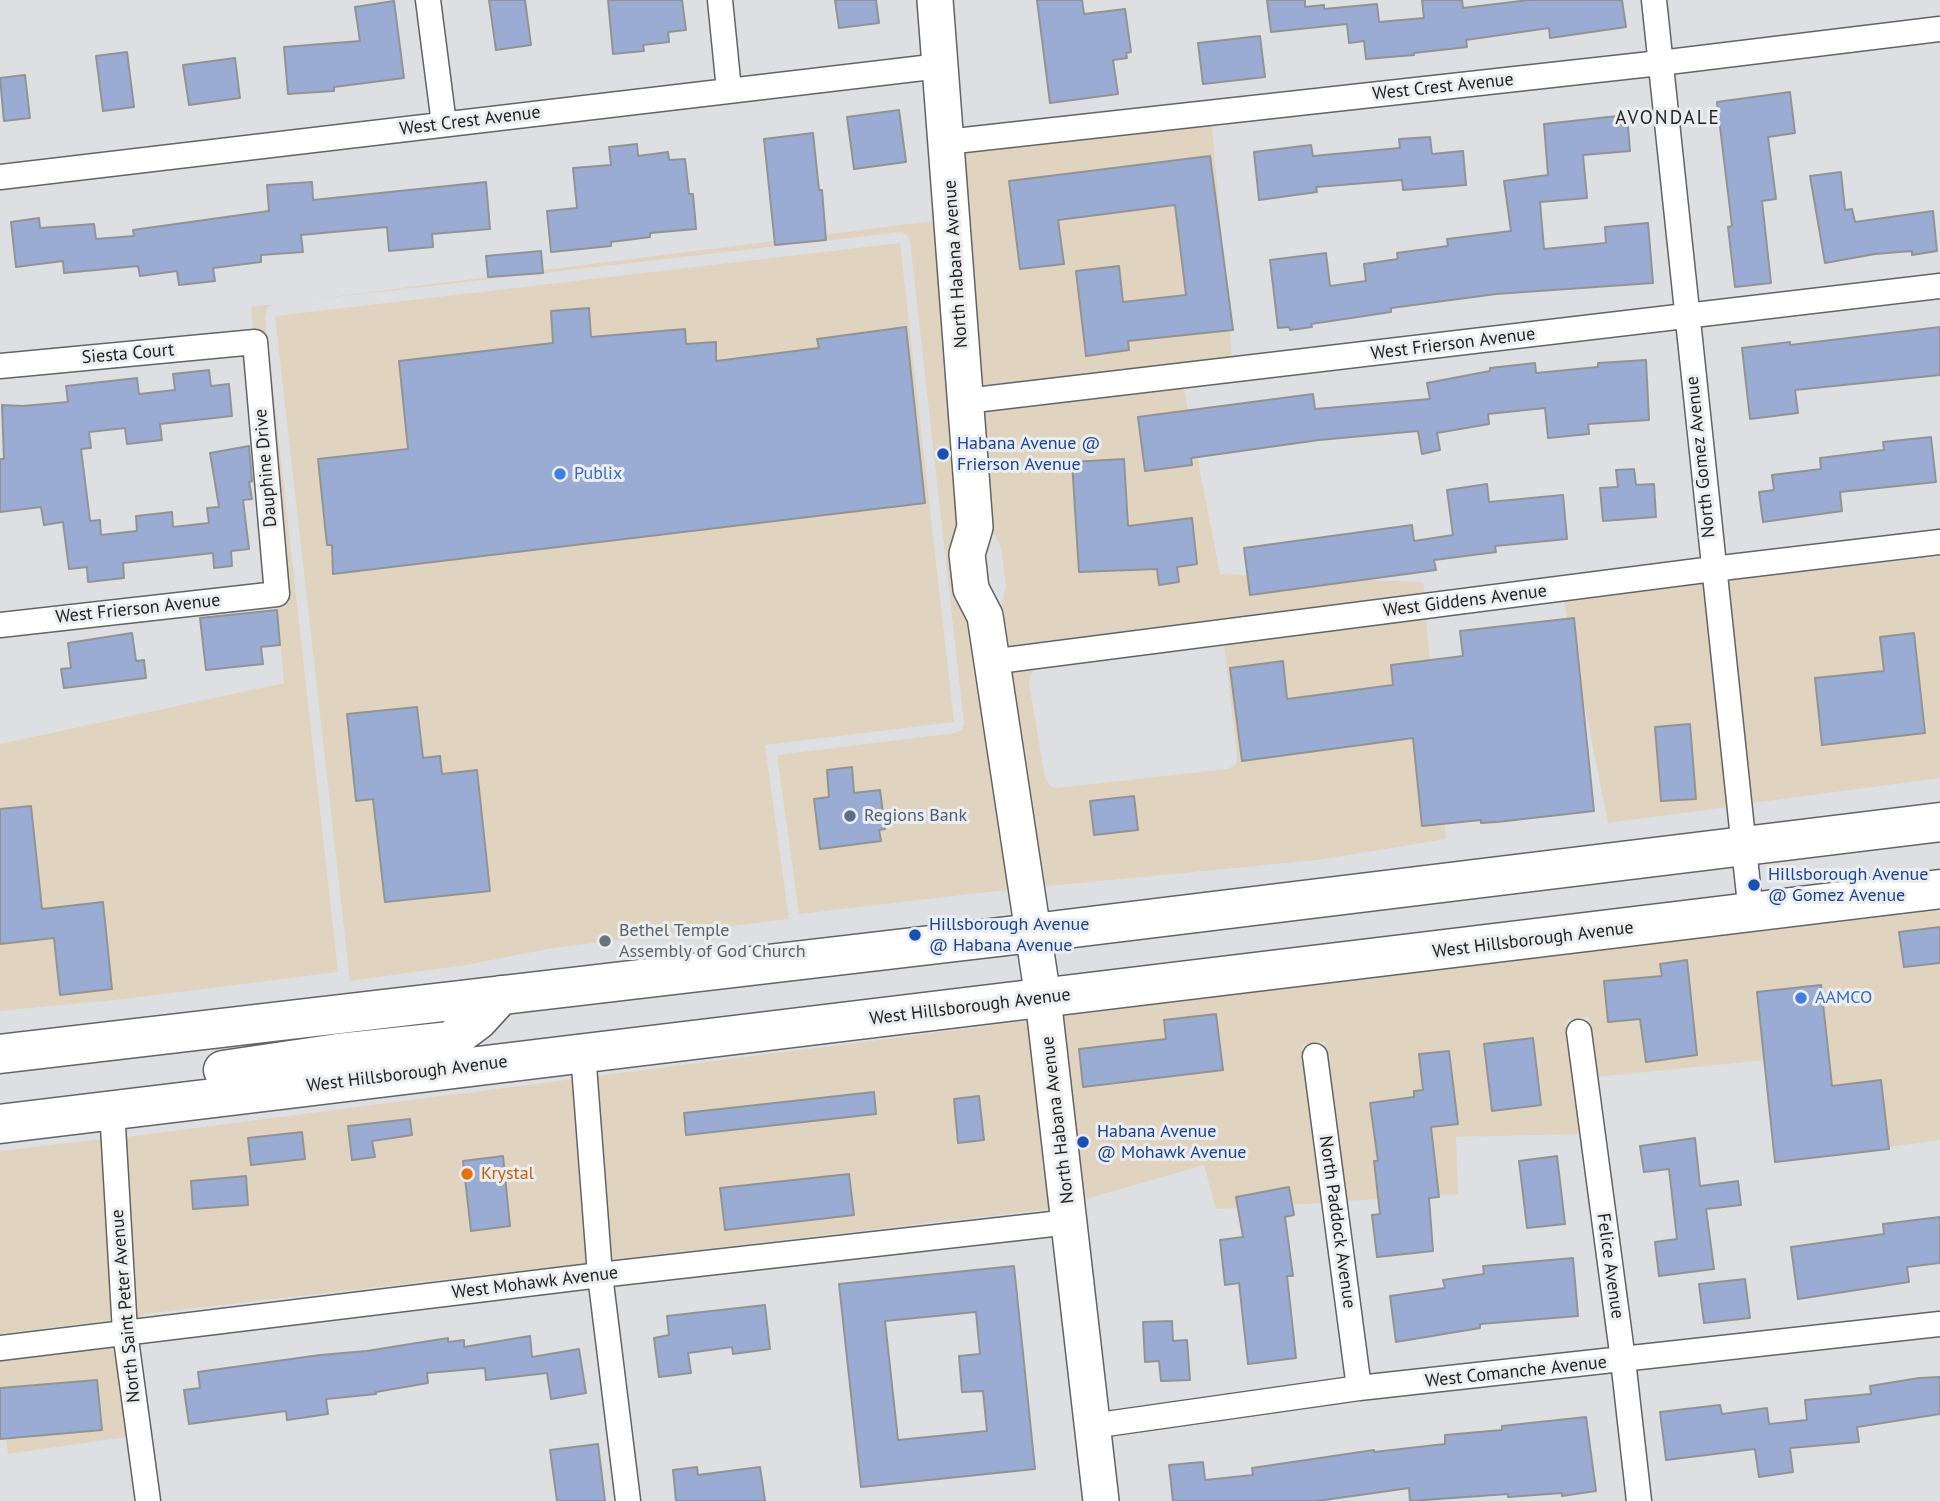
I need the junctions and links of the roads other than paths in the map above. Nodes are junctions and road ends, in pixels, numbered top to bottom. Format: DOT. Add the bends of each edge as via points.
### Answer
graph roads {
  1 [pos="428,0"];
  2 [pos="720,0"];
  3 [pos="935,0"];
  4 [pos="1654,0"];
  5 [pos="1940,29"];
  6 [pos="1660,63"];
  7 [pos="940,66"];
  8 [pos="729,90"];
  9 [pos="444,124"];
  10 [pos="946,142"];
  11 [pos="0,177"];
  12 [pos="1940,286"];
  13 [pos="1687,317"];
  14 [pos="255,342"];
  15 [pos="0,366"];
  16 [pos="966,401"];
  17 [pos="1940,542"];
  18 [pos="1713,569"];
  19 [pos="277,594"];
  20 [pos="0,625"];
  21 [pos="990,662"];
  22 [pos="1940,822"];
  23 [pos="1745,845"];
  24 [pos="1940,889"];
  25 [pos="1751,914"];
  26 [pos="1033,933"];
  27 [pos="501,995"];
  28 [pos="1043,998"];
  29 [pos="1579,1032"];
  30 [pos="583,1054"];
  31 [pos="0,1055"];
  32 [pos="1315,1056"];
  33 [pos="112,1109"];
  34 [pos="0,1124"];
  35 [pos="1070,1222"];
  36 [pos="600,1275"];
  37 [pos="1940,1324"];
  38 [pos="125,1332"];
  39 [pos="0,1348"];
  40 [pos="1623,1360"];
  41 [pos="1360,1388"];
  42 [pos="1092,1426"];
  43 [pos="148,1501"];
  44 [pos="628,1501"];
  45 [pos="1101,1501"];
  46 [pos="1639,1501"];
  1 -- 9 [label="street"];
  2 -- 8 [label="street"];
  3 -- 7 [label="street, North Habana Avenue"];
  4 -- 6 [label="street, North Gomez Avenue"];
  5 -- 6 [label="street, West Crest Avenue"];
  6 -- 10 [label="street, West Crest Avenue"];
  6 -- 13 [label="street, North Gomez Avenue"];
  7 -- 8 [label="street, West Crest Avenue"];
  7 -- 10 [label="street, North Habana Avenue"];
  8 -- 9 [label="street, West Crest Avenue"];
  9 -- 11 [label="street, West Crest Avenue"];
  10 -- 16 [label="street, North Habana Avenue"];
  12 -- 13 [label="street, West Frierson Avenue"];
  13 -- 16 [label="street, West Frierson Avenue"];
  13 -- 18 [label="street, North Gomez Avenue"];
  14 -- 15 [label="street, Siesta Court"];
  14 -- 19 [label="street, Dauphine Drive"];
  16 -- 21 [label="street, North Habana Avenue" via="975,527 991,554 995,588 985,616"];
  17 -- 18 [label="street, West Giddens Avenue"];
  18 -- 21 [label="street, West Giddens Avenue"];
  18 -- 23 [label="street, North Gomez Avenue"];
  19 -- 20 [label="street, West Frierson Avenue"];
  21 -- 26 [label="street, North Habana Avenue"];
  22 -- 23 [label="main road"];
  23 -- 25 [label="street, North Gomez Avenue"];
  23 -- 26 [label="main road"];
  24 -- 25 [label="main road, West Hillsborough Avenue"];
  25 -- 28 [label="main road, West Hillsborough Avenue"];
  26 -- 27 [label="main road"];
  26 -- 28 [label="street, North Habana Avenue"];
  27 -- 31 [label="main road"];
  27 -- 33 [label="main road" via="450,1041 214,1072"];
  28 -- 30 [label="main road, West Hillsborough Avenue"];
  28 -- 35 [label="street, North Habana Avenue"];
  29 -- 40 [label="street, Felice Avenue"];
  30 -- 33 [label="main road, West Hillsborough Avenue"];
  30 -- 36 [label="street"];
  32 -- 41 [label="street, North Paddock Avenue"];
  33 -- 34 [label="main road, West Hillsborough Avenue"];
  33 -- 38 [label="street, North Saint Peter Avenue"];
  35 -- 36 [label="street, West Mohawk Avenue"];
  35 -- 42 [label="street, North Habana Avenue"];
  36 -- 38 [label="street, West Mohawk Avenue"];
  36 -- 44 [label="street"];
  37 -- 40 [label="street, West Comanche Avenue"];
  38 -- 39 [label="street, West Mohawk Avenue"];
  38 -- 43 [label="street, North Saint Peter Avenue"];
  40 -- 41 [label="street, West Comanche Avenue"];
  40 -- 46 [label="street, Felice Avenue"];
  41 -- 42 [label="street, West Comanche Avenue"];
  42 -- 45 [label="street, North Habana Avenue"];
}
